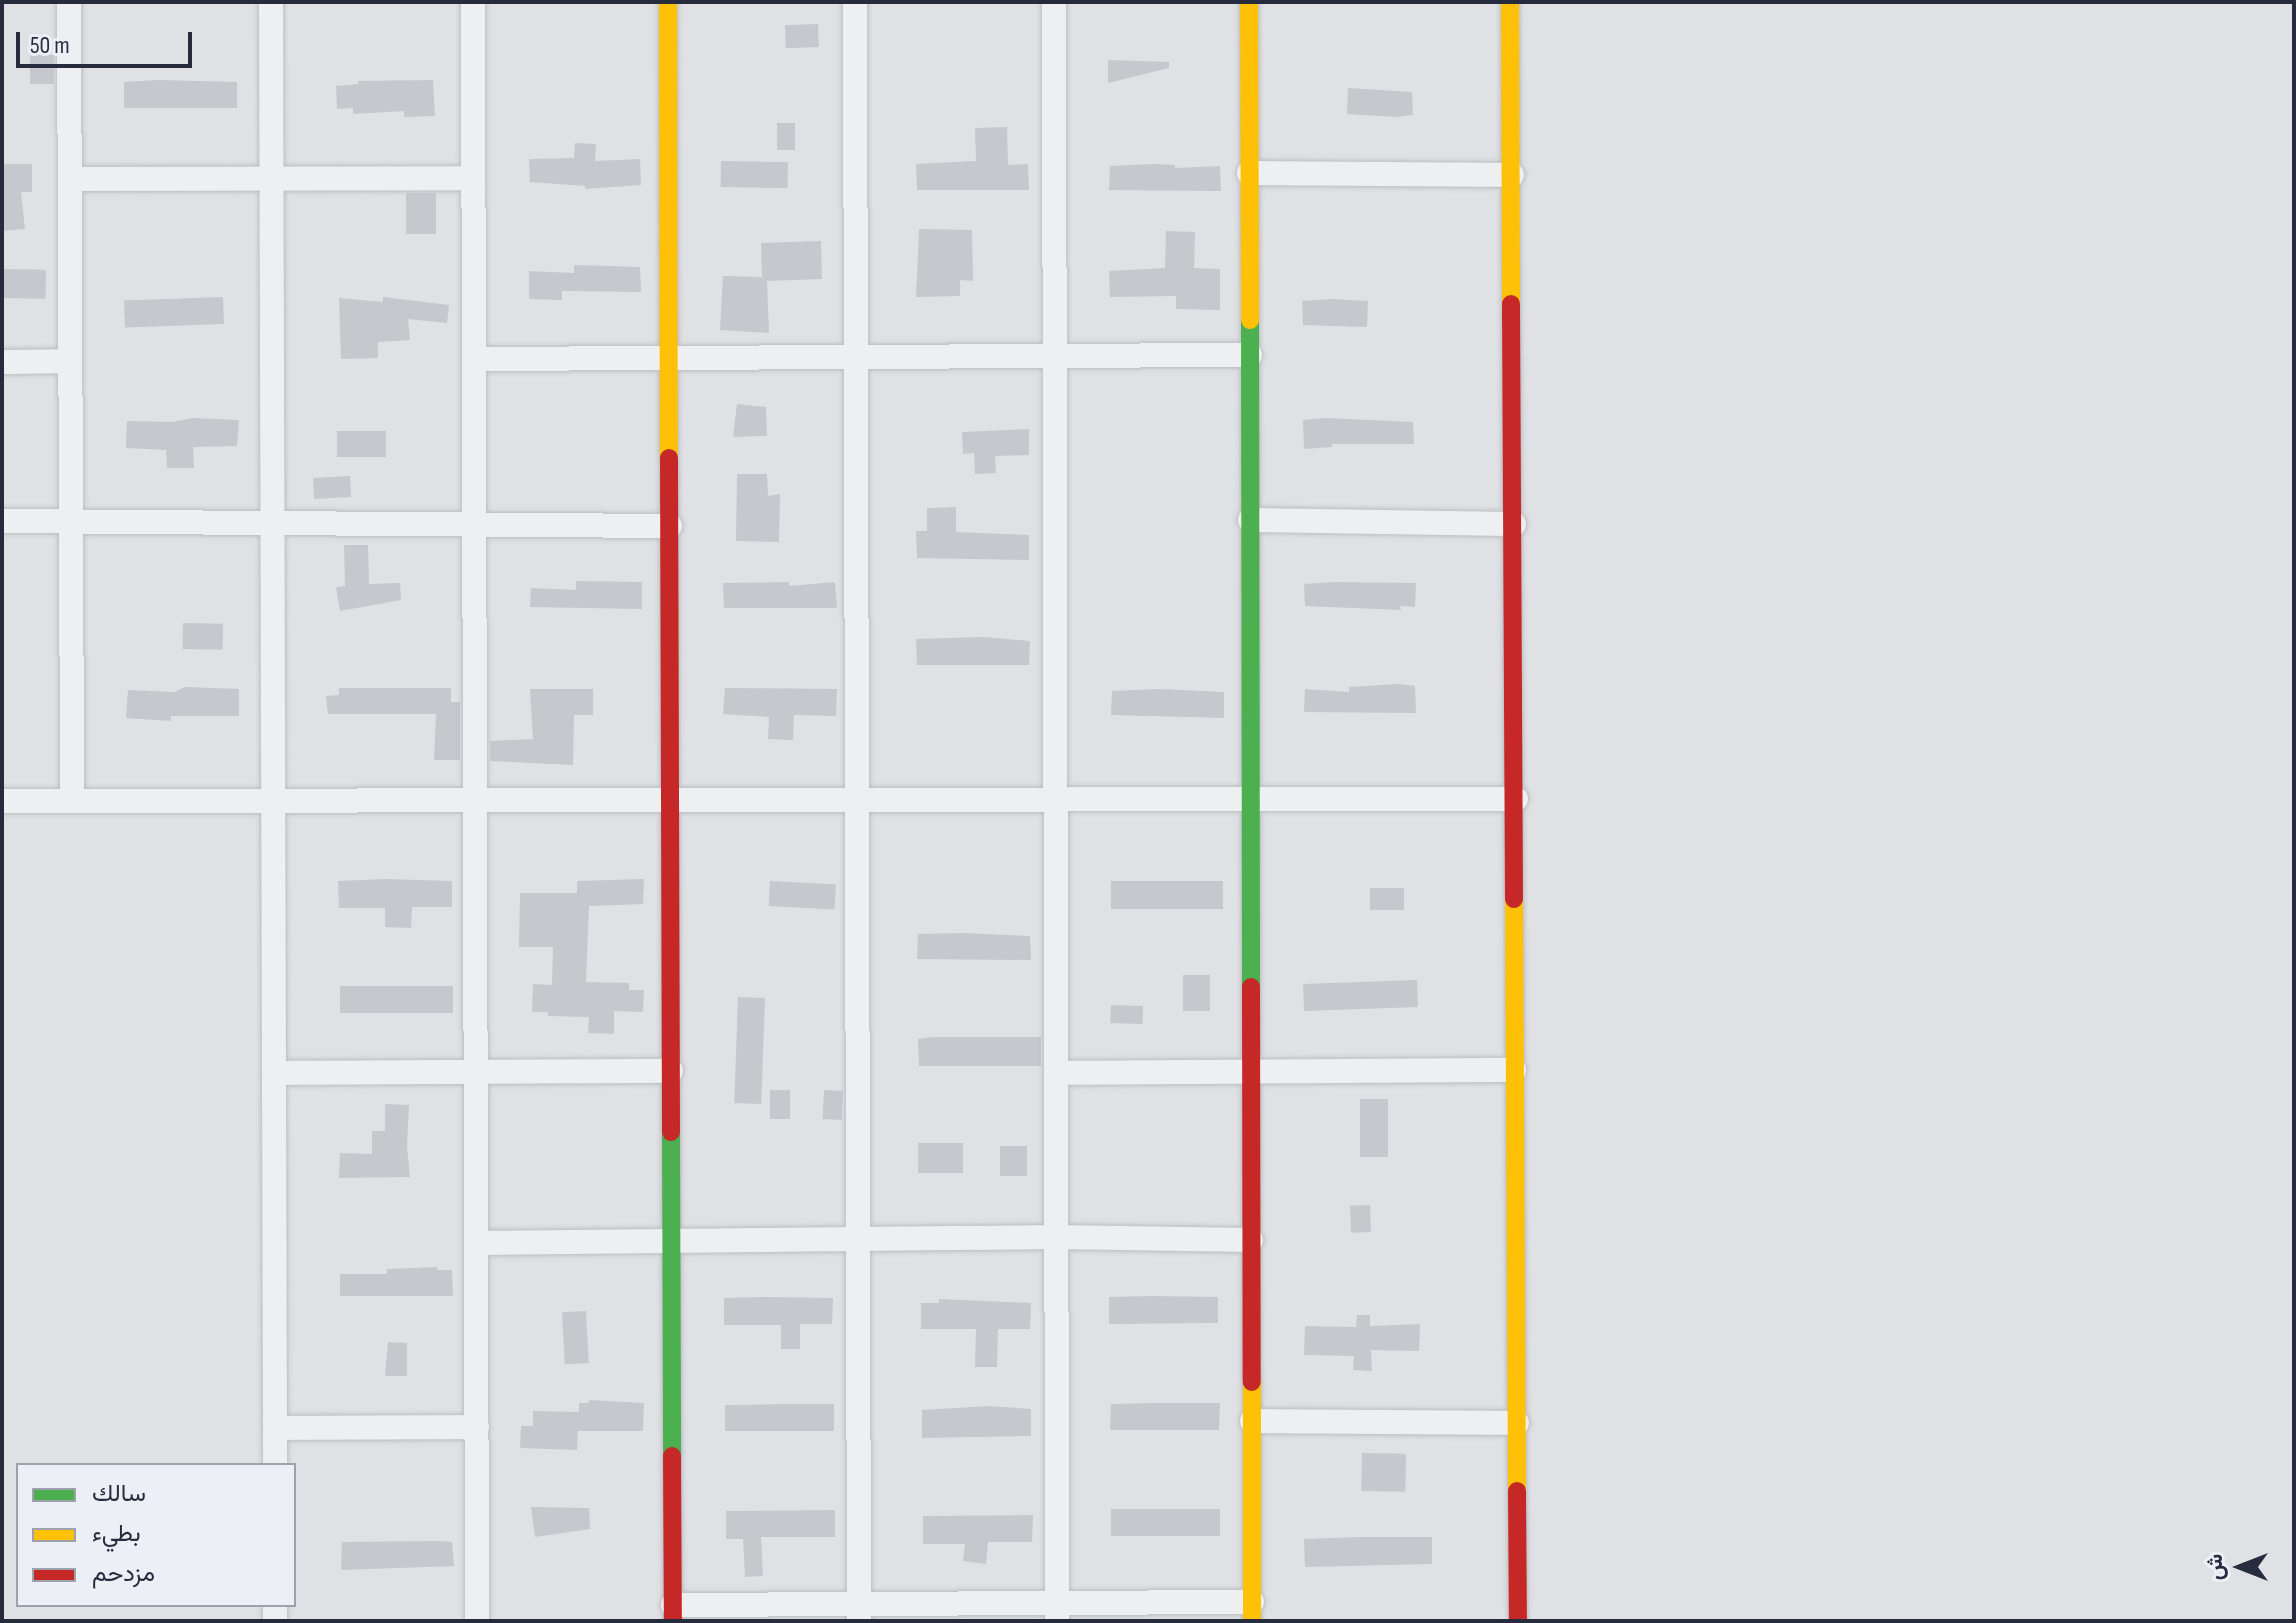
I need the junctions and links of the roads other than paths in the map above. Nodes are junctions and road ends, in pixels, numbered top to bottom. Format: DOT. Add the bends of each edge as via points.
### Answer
graph roads {
  1 [pos="69,2"];
  2 [pos="271,2"];
  3 [pos="473,2"];
  4 [pos="668,2"];
  5 [pos="855,2"];
  6 [pos="1054,2"];
  7 [pos="1249,2"];
  8 [pos="1510,2"];
  9 [pos="1249,173"];
  10 [pos="1512,175"];
  11 [pos="272,178"];
  12 [pos="473,178"];
  13 [pos="70,179"];
  14 [pos="1250,355"];
  15 [pos="1054,356"];
  16 [pos="856,357"];
  17 [pos="669,358"];
  18 [pos="474,359"];
  19 [pos="70,361"];
  20 [pos="2,362"];
  21 [pos="1250,520"];
  22 [pos="2,521"];
  23 [pos="71,521"];
  24 [pos="272,523"];
  25 [pos="474,524"];
  26 [pos="1514,524"];
  27 [pos="670,526"];
  28 [pos="1055,797"];
  29 [pos="1251,797"];
  30 [pos="857,798"];
  31 [pos="671,799"];
  32 [pos="1516,799"];
  33 [pos="273,800"];
  34 [pos="475,800"];
  35 [pos="2,801"];
  36 [pos="72,801"];
  37 [pos="1514,1070"];
  38 [pos="671,1071"];
  39 [pos="475,1072"];
  40 [pos="1251,1072"];
  41 [pos="274,1073"];
  42 [pos="1056,1073"];
  43 [pos="1056,1237"];
  44 [pos="858,1239"];
  45 [pos="1251,1240"];
  46 [pos="672,1241"];
  47 [pos="476,1243"];
  48 [pos="1252,1421"];
  49 [pos="1517,1423"];
  50 [pos="477,1427"];
  51 [pos="275,1428"];
  52 [pos="275,1463"];
  53 [pos="1057,1611"];
  54 [pos="1252,1611"];
  55 [pos="859,1612"];
  56 [pos="673,1613"];
  57 [pos="477,1621"];
  58 [pos="1518,1621"];
  1 -- 13 [label="street"];
  2 -- 11 [label="street"];
  3 -- 12 [label="street"];
  4 -- 17 [label="street"];
  5 -- 16 [label="street"];
  6 -- 15 [label="street"];
  7 -- 9 [label="street"];
  8 -- 10 [label="street"];
  9 -- 10 [label="street"];
  9 -- 14 [label="street"];
  10 -- 26 [label="street"];
  11 -- 12 [label="street"];
  11 -- 13 [label="street"];
  11 -- 24 [label="street"];
  12 -- 18 [label="street"];
  13 -- 19 [label="street"];
  14 -- 15 [label="street"];
  14 -- 21 [label="street"];
  15 -- 16 [label="street"];
  15 -- 28 [label="street"];
  16 -- 17 [label="street"];
  16 -- 30 [label="street"];
  17 -- 18 [label="street"];
  17 -- 27 [label="street"];
  18 -- 25 [label="street"];
  19 -- 20 [label="street"];
  19 -- 23 [label="street"];
  21 -- 26 [label="street"];
  21 -- 29 [label="street"];
  22 -- 23 [label="street"];
  23 -- 24 [label="street"];
  23 -- 36 [label="street"];
  24 -- 25 [label="street"];
  24 -- 33 [label="street"];
  25 -- 27 [label="street"];
  25 -- 34 [label="street"];
  26 -- 32 [label="street"];
  27 -- 31 [label="street"];
  28 -- 29 [label="street"];
  28 -- 30 [label="street"];
  28 -- 42 [label="street"];
  29 -- 32 [label="street"];
  29 -- 40 [label="street"];
  30 -- 31 [label="street"];
  30 -- 44 [label="street"];
  31 -- 34 [label="street"];
  31 -- 38 [label="street"];
  32 -- 37 [label="street"];
  33 -- 34 [label="street"];
  33 -- 36 [label="street"];
  33 -- 41 [label="street"];
  34 -- 39 [label="street"];
  35 -- 36 [label="street"];
  37 -- 40 [label="street"];
  37 -- 49 [label="street"];
  38 -- 39 [label="street"];
  38 -- 46 [label="street"];
  39 -- 41 [label="street"];
  39 -- 47 [label="street"];
  40 -- 42 [label="street"];
  40 -- 45 [label="street"];
  41 -- 51 [label="street"];
  42 -- 43 [label="street"];
  43 -- 44 [label="street"];
  43 -- 45 [label="street"];
  43 -- 53 [label="street"];
  44 -- 46 [label="street"];
  44 -- 55 [label="street"];
  45 -- 48 [label="street"];
  46 -- 47 [label="street"];
  46 -- 56 [label="street"];
  47 -- 50 [label="street"];
  48 -- 49 [label="street"];
  48 -- 54 [label="street"];
  49 -- 58 [label="street"];
  50 -- 51 [label="street"];
  50 -- 57 [label="street"];
  51 -- 52 [label="street"];
  53 -- 54 [label="street"];
  53 -- 55 [label="street"];
  55 -- 56 [label="street"];
}
